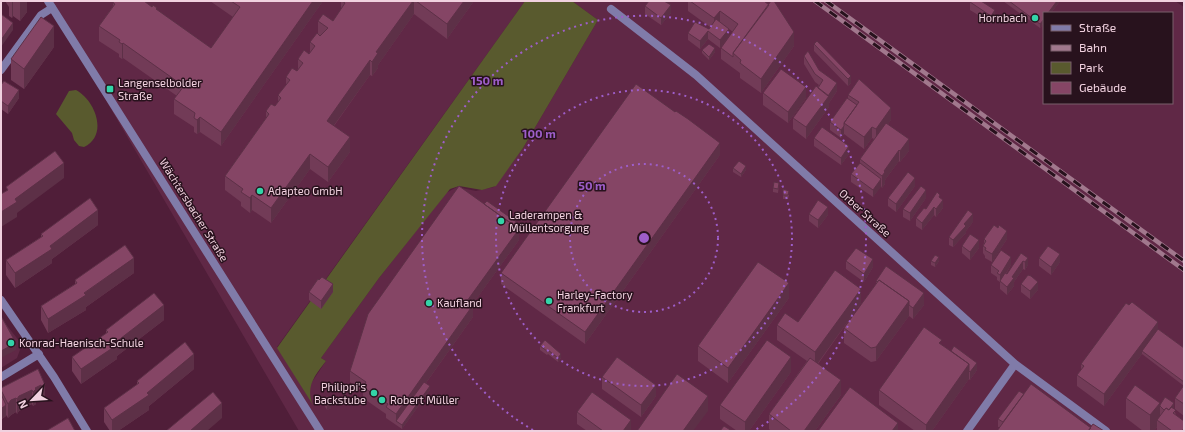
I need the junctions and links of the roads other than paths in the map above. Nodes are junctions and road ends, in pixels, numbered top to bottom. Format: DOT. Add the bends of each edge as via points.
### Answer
graph roads {
  1 [pos="50,4"];
  2 [pos="611,9"];
  3 [pos="1,70"];
  4 [pos="1,300"];
  5 [pos="39,354"];
  6 [pos="1015,364"];
  7 [pos="1,377"];
  8 [pos="87,431"];
  9 [pos="320,431"];
  10 [pos="967,431"];
  11 [pos="1106,431"];
  1 -- 3 [label="street"];
  1 -- 9 [label="street, Wächtersbacher Straße"];
  2 -- 6 [label="street, Orber Straße" via="696,76"];
  4 -- 5 [label="street"];
  5 -- 7 [label="street"];
  5 -- 8 [label="street"];
  6 -- 10 [label="street"];
  6 -- 11 [label="street, Orber Straße"];
}
